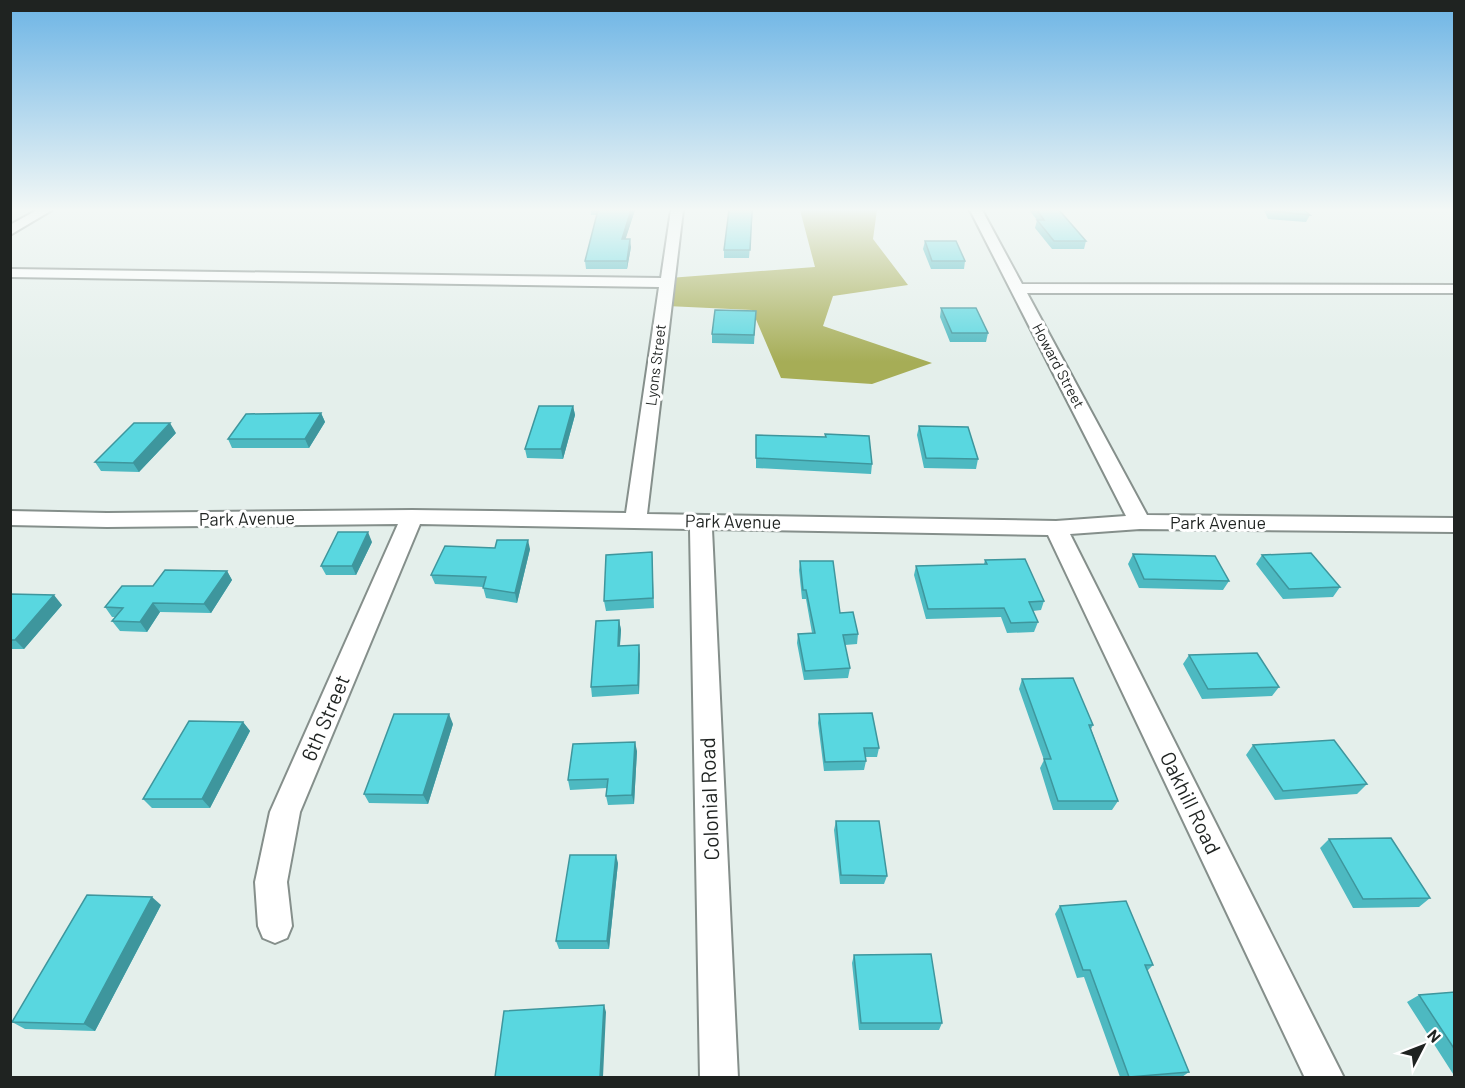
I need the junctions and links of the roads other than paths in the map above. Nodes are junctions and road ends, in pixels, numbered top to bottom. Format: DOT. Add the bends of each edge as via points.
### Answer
graph roads {
  1 [pos="669,261"];
  2 [pos="1003,261"];
  3 [pos="10,273"];
  4 [pos="666,283"];
  5 [pos="1017,288"];
  6 [pos="1455,289"];
  7 [pos="412,517"];
  8 [pos="10,518"];
  9 [pos="636,519"];
  10 [pos="700,521"];
  11 [pos="1140,522"];
  12 [pos="1455,525"];
  13 [pos="1056,528"];
  14 [pos="274,926"];
  15 [pos="718,1077"];
  16 [pos="1325,1077"];
  1 -- 4 [label="street, Lyons Street"];
  2 -- 5 [label="street, Howard Street"];
  3 -- 4 [label="street"];
  4 -- 9 [label="street, Lyons Street"];
  5 -- 6 [label="street"];
  5 -- 11 [label="street, Howard Street"];
  7 -- 8 [label="street, Park Avenue"];
  7 -- 9 [label="street, Park Avenue"];
  7 -- 14 [label="street, 6th Street" via="285,812 271,882"];
  9 -- 10 [label="street, Park Avenue"];
  10 -- 13 [label="street, Park Avenue"];
  10 -- 15 [label="street, Colonial Road"];
  11 -- 12 [label="street, Park Avenue"];
  11 -- 13 [label="street, Park Avenue"];
  13 -- 16 [label="street, Oakhill Road"];
}
